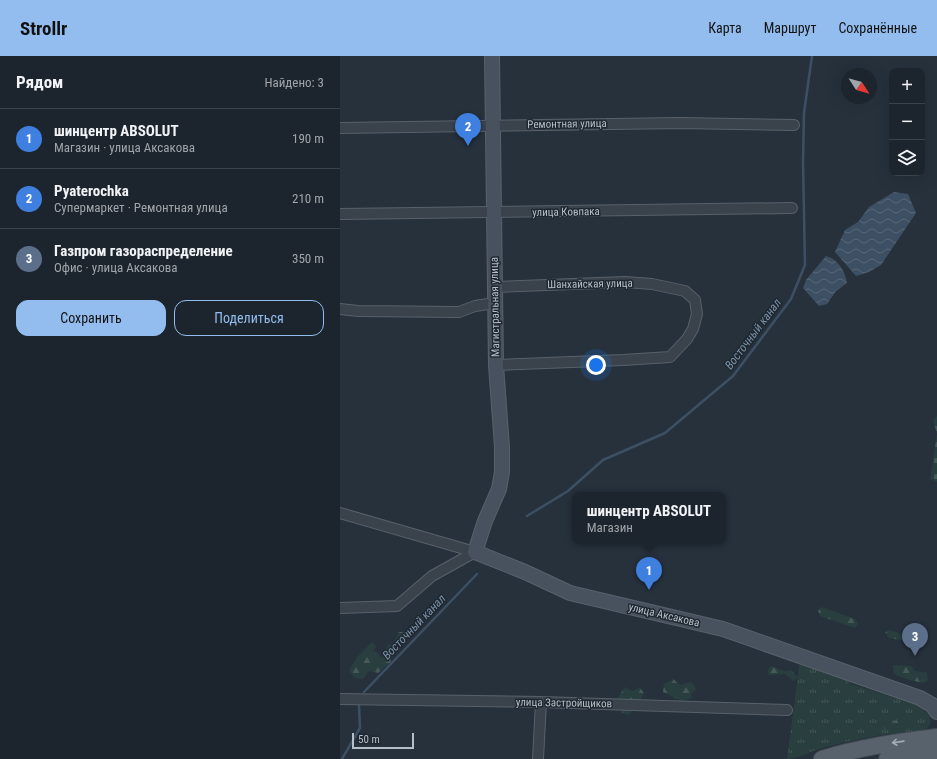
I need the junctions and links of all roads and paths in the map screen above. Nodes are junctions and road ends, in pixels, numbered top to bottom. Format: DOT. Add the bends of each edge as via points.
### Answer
graph roads {
  1 [pos="492,56"];
  2 [pos="494,125"];
  3 [pos="794,125"];
  4 [pos="340,128"];
  5 [pos="792,208"];
  6 [pos="494,213"];
  7 [pos="340,214"];
  8 [pos="495,287"];
  9 [pos="495,303"];
  10 [pos="340,309"];
  11 [pos="496,364"];
  12 [pos="340,513"];
  13 [pos="475,552"];
  14 [pos="340,608"];
  15 [pos="340,699"];
  16 [pos="541,702"];
  17 [pos="787,710"];
  18 [pos="937,712"];
  19 [pos="937,737"];
  20 [pos="937,753"];
  21 [pos="538,759"];
  22 [pos="822,759"];
  23 [pos="887,759"];
  1 -- 2 [label="street, Магистральная улица"];
  2 -- 3 [label="street, Ремонтная улица"];
  2 -- 4 [label="street, Ремонтная улица"];
  2 -- 6 [label="street, Магистральная улица"];
  5 -- 6 [label="street, улица Ковпака"];
  6 -- 7 [label="street, улица Ковпака"];
  6 -- 8 [label="street, Магистральная улица"];
  8 -- 9 [label="street, Магистральная улица"];
  8 -- 11 [label="street, Шанхайская улица" via="625,282 652,284 685,291 694,300 697,314 687,339 670,357"];
  9 -- 10 [label="street" via="459,312"];
  9 -- 11 [label="street, Магистральная улица"];
  11 -- 13 [label="street, Магистральная улица" via="502,472 499,489"];
  12 -- 13 [label="street"];
  13 -- 14 [label="street" via="432,576 397,606"];
  13 -- 18 [label="street, улица Аксакова" via="570,593 722,629 855,675 920,698 932,705"];
  15 -- 16 [label="street, улица Застройщиков"];
  16 -- 17 [label="street, улица Застройщиков"];
  16 -- 21 [label="street"];
  19 -- 22 [label="main road, one-way" via="878,745"];
  20 -- 23 [label="main road"];
}
